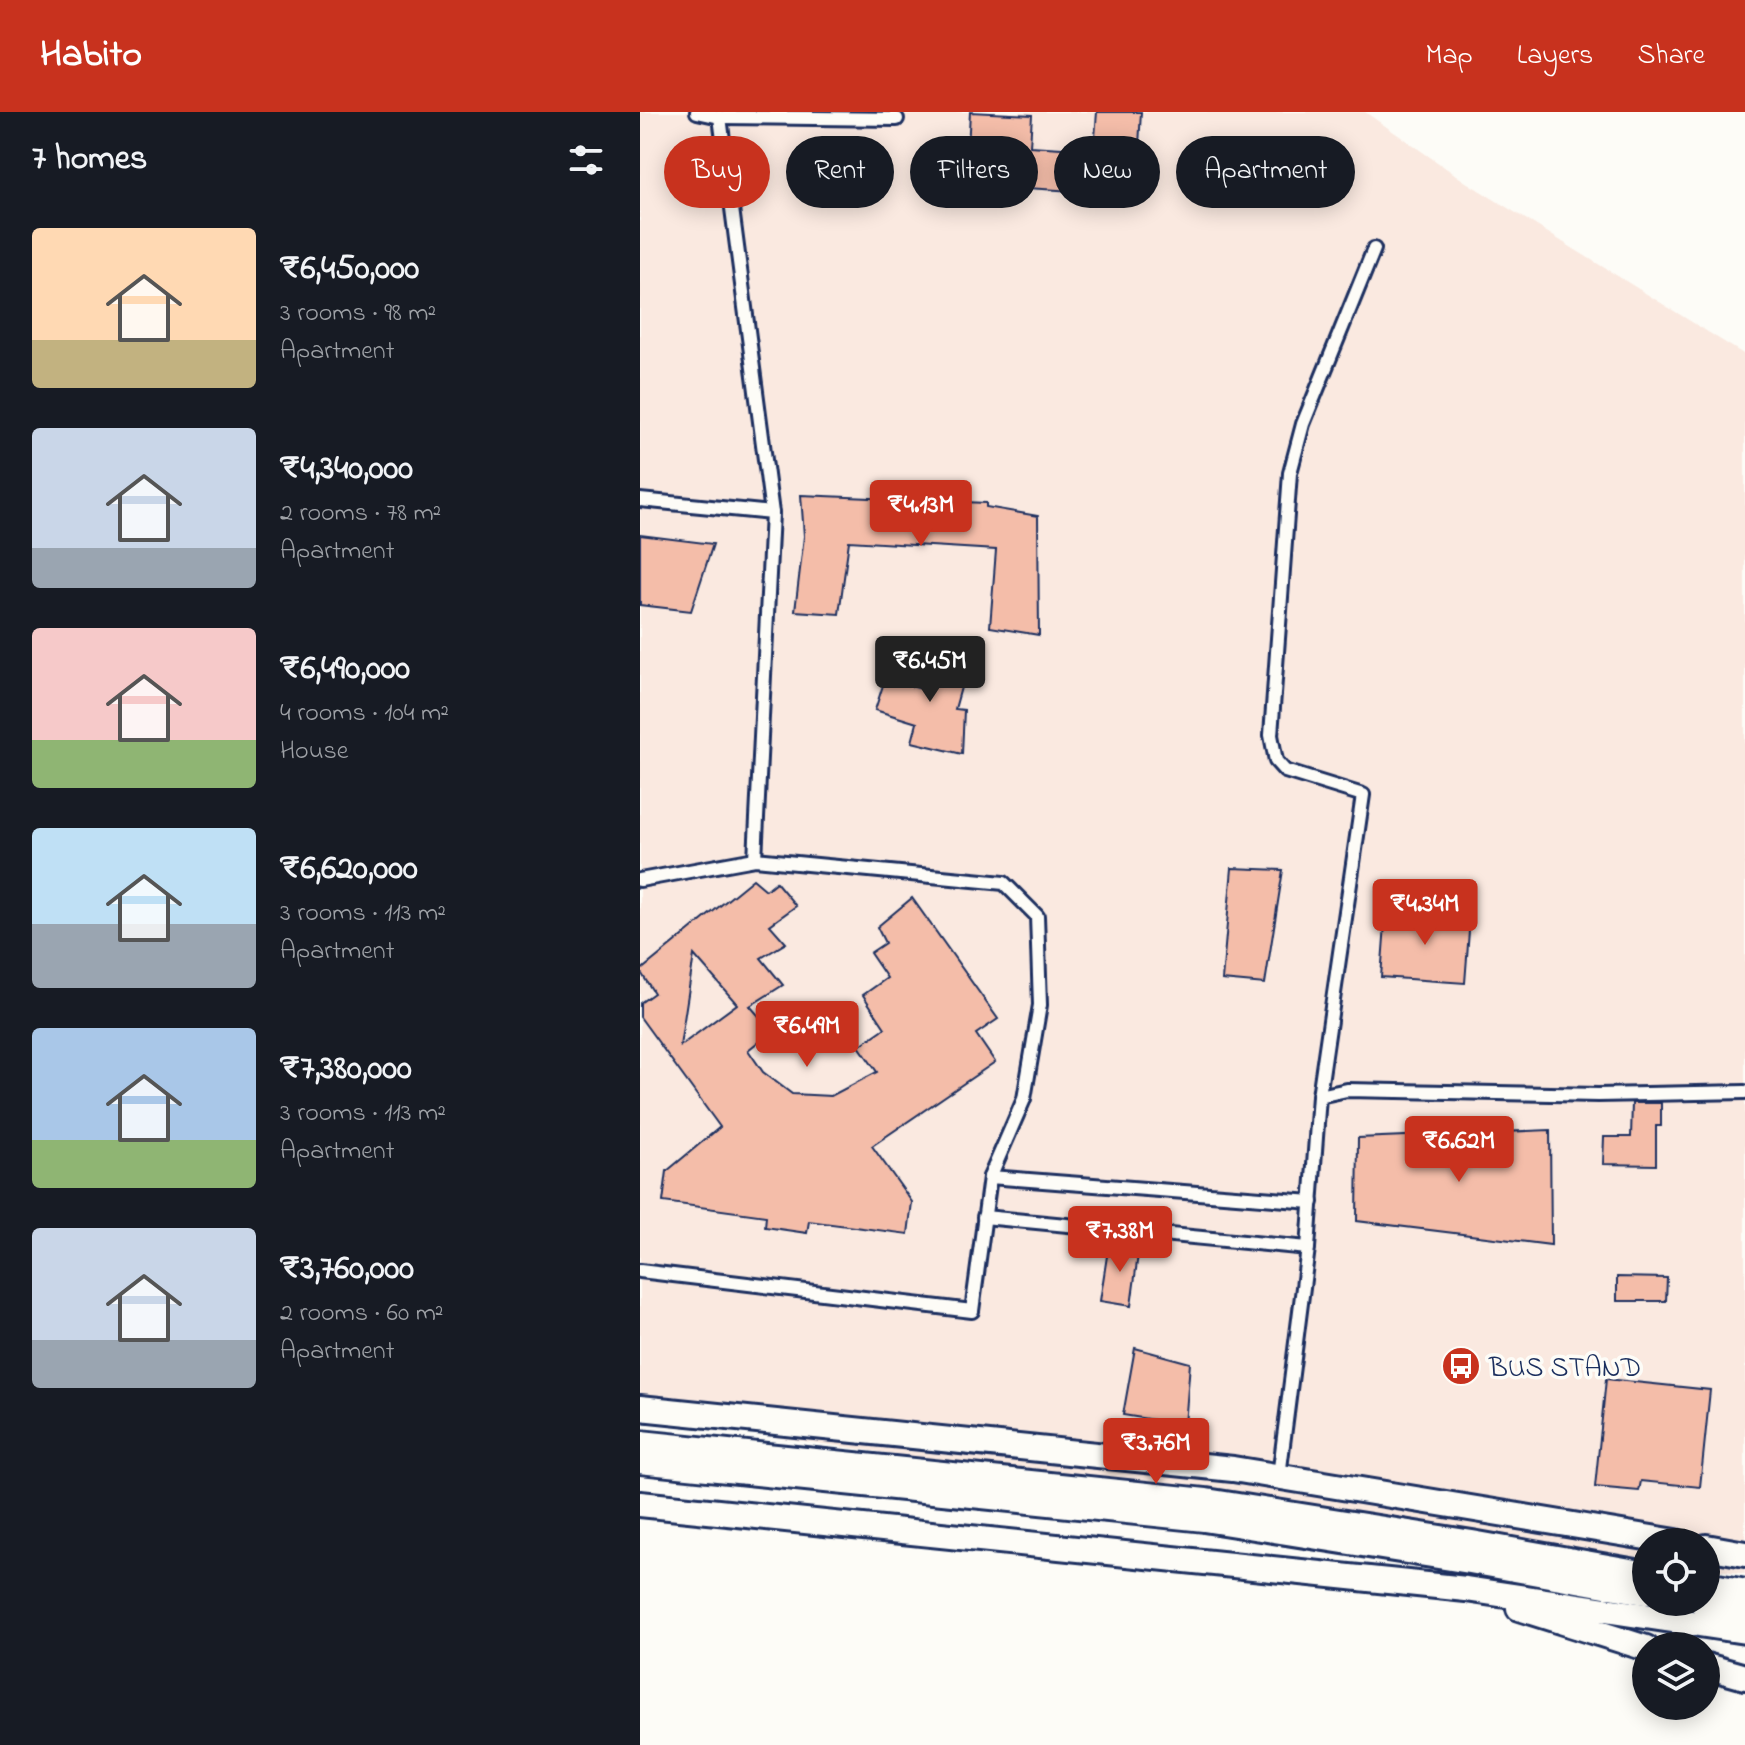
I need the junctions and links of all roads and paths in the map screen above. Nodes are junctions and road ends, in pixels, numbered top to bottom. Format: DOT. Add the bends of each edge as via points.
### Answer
graph roads {
  1 [pos="697,112"];
  2 [pos="720,117"];
  3 [pos="897,119"];
  4 [pos="1374,249"];
  5 [pos="640,500"];
  6 [pos="772,513"];
  7 [pos="755,859"];
  8 [pos="640,880"];
  9 [pos="1745,1092"];
  10 [pos="1319,1096"];
  11 [pos="990,1177"];
  12 [pos="1312,1202"];
  13 [pos="984,1217"];
  14 [pos="1308,1248"];
  15 [pos="640,1271"];
  16 [pos="640,1408"];
  17 [pos="640,1452"];
  18 [pos="1279,1476"];
  19 [pos="640,1504"];
  20 [pos="1632,1535"];
  21 [pos="1720,1550"];
  22 [pos="1745,1554"];
  23 [pos="1632,1581"];
  24 [pos="1466,1589"];
  25 [pos="1720,1597"];
  26 [pos="1745,1601"];
  27 [pos="1745,1631"];
  28 [pos="1632,1643"];
  29 [pos="1720,1670"];
  30 [pos="1745,1677"];
  1 -- 2 [label="lane"];
  2 -- 3 [label="lane"];
  2 -- 6 [label="lane"];
  4 -- 10 [label="lane" via="1303,424 1290,473 1277,641 1271,735 1276,761 1285,771 1363,795"];
  5 -- 6 [label="lane"];
  6 -- 7 [label="lane"];
  7 -- 8 [label="lane"];
  7 -- 11 [label="lane" via="1004,883 1037,916 1040,1005 1024,1099"];
  9 -- 10 [label="lane" via="1347,1090"];
  10 -- 12 [label="lane"];
  11 -- 12 [label="lane"];
  11 -- 13 [label="lane"];
  12 -- 14 [label="lane"];
  13 -- 14 [label="lane"];
  13 -- 15 [label="lane" via="972,1311"];
  14 -- 18 [label="lane"];
  16 -- 18 [label="street"];
  17 -- 23 [label="highway" via="1205,1510"];
  18 -- 20 [label="street"];
  19 -- 24 [label="street"];
  21 -- 22 [label="street"];
  24 -- 27 [label="street"];
  24 -- 28 [label="street"];
  25 -- 26 [label="highway"];
  29 -- 30 [label="street"];
}
